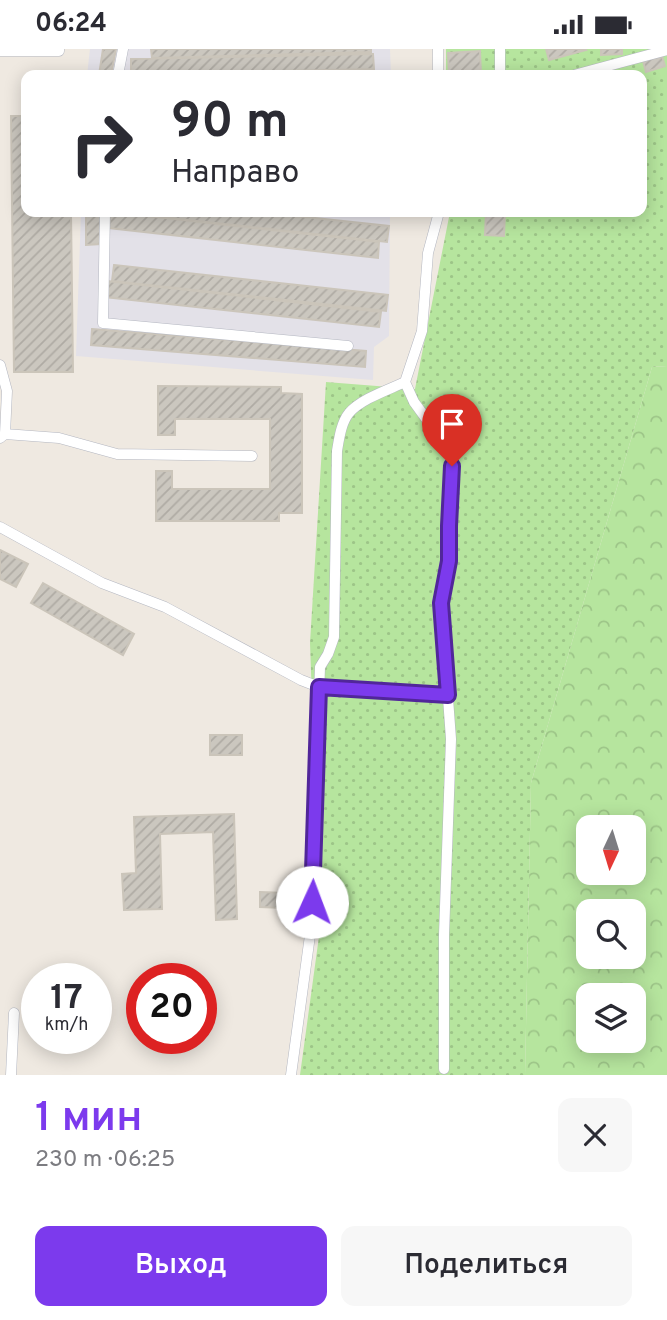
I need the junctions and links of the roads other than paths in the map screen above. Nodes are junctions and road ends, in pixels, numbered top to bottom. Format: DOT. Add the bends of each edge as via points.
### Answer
graph roads {
  1 [pos="59,49"];
  2 [pos="124,49"];
  3 [pos="438,49"];
  4 [pos="500,49"];
  5 [pos="667,50"];
  6 [pos="0,51"];
  7 [pos="634,54"];
  8 [pos="119,70"];
  9 [pos="438,70"];
  10 [pos="500,70"];
  11 [pos="588,70"];
  12 [pos="104,217"];
  13 [pos="438,217"];
  14 [pos="348,346"];
  15 [pos="0,365"];
  16 [pos="405,382"];
  17 [pos="3,436"];
  18 [pos="252,456"];
  19 [pos="0,527"];
  20 [pos="319,687"];
  21 [pos="448,695"];
  22 [pos="14,1013"];
  23 [pos="444,1069"];
  24 [pos="11,1075"];
  25 [pos="291,1075"];
  1 -- 6 [label="lane"];
  2 -- 8 [label="lane"];
  3 -- 9 [label="lane"];
  4 -- 10 [label="lane"];
  5 -- 7 [label="lane"];
  7 -- 11 [label="lane"];
  12 -- 14 [label="lane" via="103,323"];
  13 -- 16 [label="lane" via="428,253 422,331"];
  15 -- 17 [label="lane" via="7,391"];
  16 -- 20 [label="lane" via="349,412 342,427 337,451 334,637 320,667"];
  16 -- 21 [label="lane" via="446,446 452,466 449,561 441,603"];
  17 -- 18 [label="lane" via="59,438 117,454"];
  19 -- 20 [label="lane" via="102,583 165,607"];
  20 -- 21 [label="lane"];
  20 -- 25 [label="lane" via="311,928"];
  21 -- 23 [label="lane"];
  22 -- 24 [label="lane"];
}
